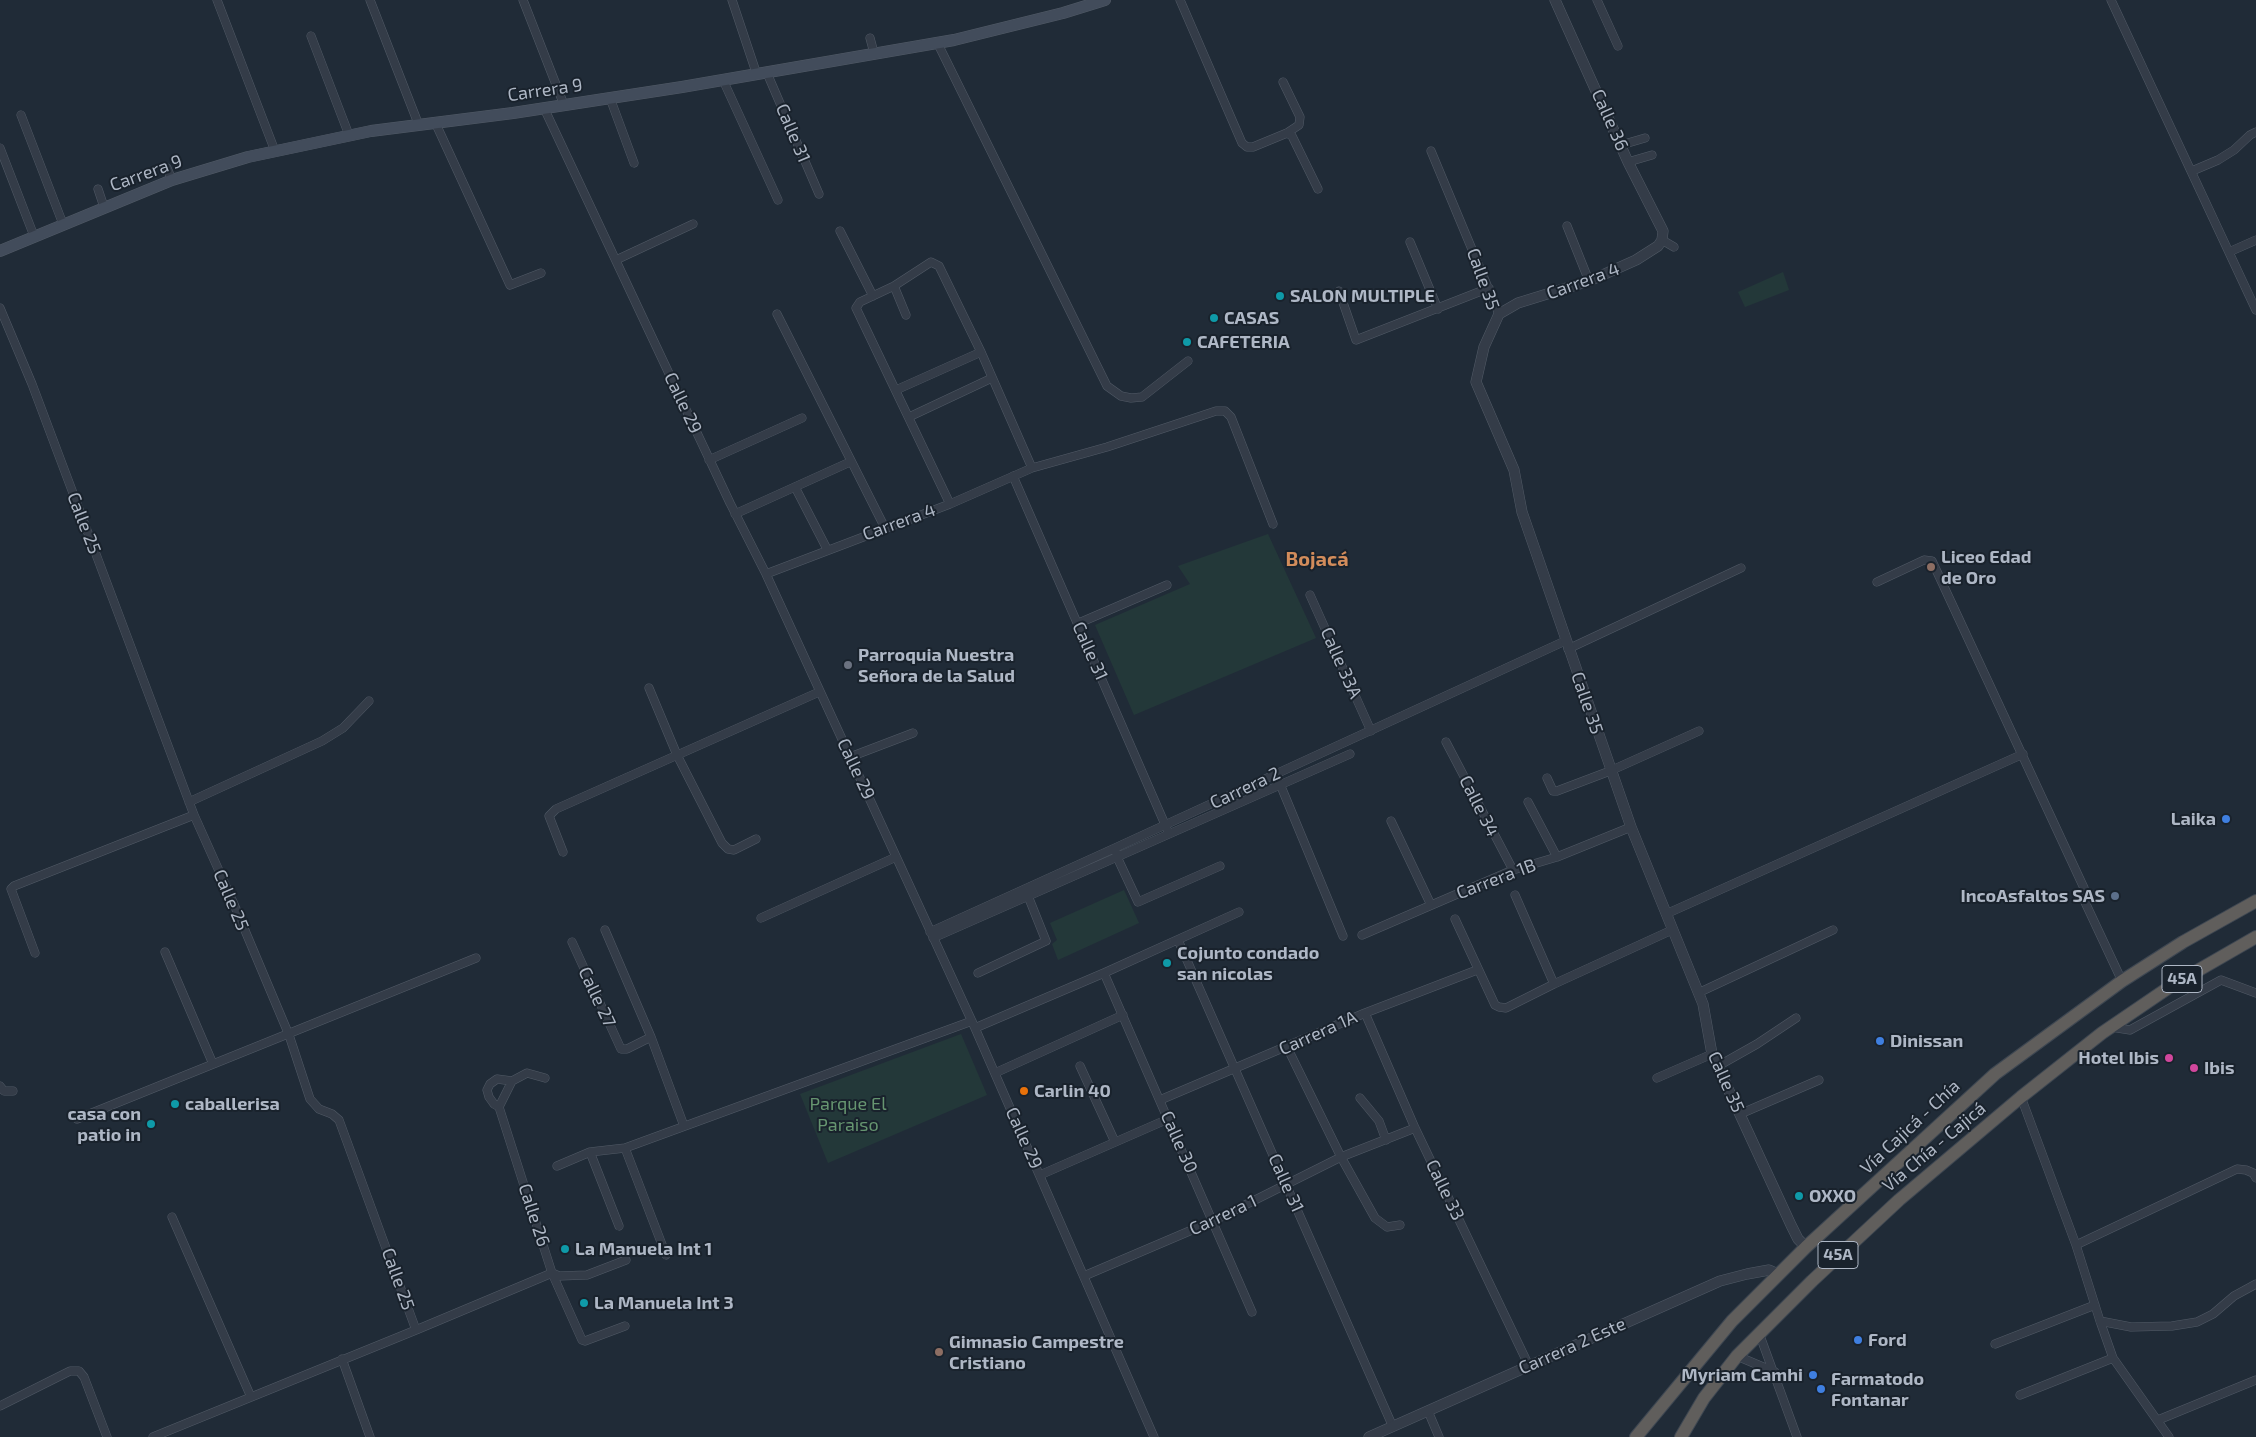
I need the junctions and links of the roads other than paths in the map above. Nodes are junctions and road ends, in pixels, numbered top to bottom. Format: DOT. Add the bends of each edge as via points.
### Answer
graph roads {
  1 [pos="218,0"];
  2 [pos="370,0"];
  3 [pos="523,0"];
  4 [pos="732,0"];
  5 [pos="1105,0"];
  6 [pos="1180,0"];
  7 [pos="1555,0"];
  8 [pos="1597,0"];
  9 [pos="2111,0"];
  10 [pos="311,36"];
  11 [pos="870,38"];
  12 [pos="937,42"];
  13 [pos="1618,46"];
  14 [pos="874,53"];
  15 [pos="762,74"];
  16 [pos="723,80"];
  17 [pos="1283,82"];
  18 [pos="610,98"];
  19 [pos="564,105"];
  20 [pos="544,108"];
  21 [pos="21,115"];
  22 [pos="434,122"];
  23 [pos="418,123"];
  24 [pos="2256,132"];
  25 [pos="1287,133"];
  26 [pos="349,135"];
  27 [pos="1645,138"];
  28 [pos="1621,145"];
  29 [pos="0,148"];
  30 [pos="275,151"];
  31 [pos="1431,151"];
  32 [pos="1652,155"];
  33 [pos="1628,162"];
  34 [pos="634,163"];
  35 [pos="167,168"];
  36 [pos="2192,171"];
  37 [pos="172,180"];
  38 [pos="98,189"];
  39 [pos="1318,189"];
  40 [pos="819,194"];
  41 [pos="778,200"];
  42 [pos="104,207"];
  43 [pos="63,224"];
  44 [pos="693,224"];
  45 [pos="1567,226"];
  46 [pos="840,231"];
  47 [pos="34,236"];
  48 [pos="1662,240"];
  49 [pos="2256,240"];
  50 [pos="1410,242"];
  51 [pos="1674,247"];
  52 [pos="0,250"];
  53 [pos="2229,252"];
  54 [pos="616,260"];
  55 [pos="541,273"];
  56 [pos="1589,281"];
  57 [pos="894,286"];
  58 [pos="1489,288"];
  59 [pos="1339,291"];
  60 [pos="873,296"];
  61 [pos="0,308"];
  62 [pos="1438,308"];
  63 [pos="2256,310"];
  64 [pos="777,314"];
  65 [pos="1499,314"];
  66 [pos="906,315"];
  67 [pos="981,352"];
  68 [pos="1188,361"];
  69 [pos="992,378"];
  70 [pos="896,390"];
  71 [pos="909,417"];
  72 [pos="802,418"];
  73 [pos="710,460"];
  74 [pos="850,462"];
  75 [pos="1032,468"];
  76 [pos="1013,476"];
  77 [pos="795,487"];
  78 [pos="950,504"];
  79 [pos="735,514"];
  80 [pos="1273,524"];
  81 [pos="885,528"];
  82 [pos="827,549"];
  83 [pos="1741,568"];
  84 [pos="766,574"];
  85 [pos="1877,582"];
  86 [pos="1167,586"];
  87 [pos="1310,595"];
  88 [pos="1079,623"];
  89 [pos="1567,645"];
  90 [pos="649,688"];
  91 [pos="819,692"];
  92 [pos="369,701"];
  93 [pos="1371,732"];
  94 [pos="1698,732"];
  95 [pos="914,733"];
  96 [pos="1446,742"];
  97 [pos="1350,754"];
  98 [pos="2022,754"];
  99 [pos="677,755"];
  100 [pos="850,756"];
  101 [pos="1610,771"];
  102 [pos="1547,778"];
  103 [pos="1280,784"];
  104 [pos="1237,791"];
  105 [pos="1242,801"];
  106 [pos="189,802"];
  107 [pos="1528,802"];
  108 [pos="194,815"];
  109 [pos="1391,821"];
  110 [pos="1631,827"];
  111 [pos="1168,830"];
  112 [pos="756,839"];
  113 [pos="1115,848"];
  114 [pos="563,852"];
  115 [pos="896,857"];
  116 [pos="1117,857"];
  117 [pos="1558,857"];
  118 [pos="1220,866"];
  119 [pos="1512,870"];
  120 [pos="1515,895"];
  121 [pos="1028,896"];
  122 [pos="2256,901"];
  123 [pos="1431,905"];
  124 [pos="1239,912"];
  125 [pos="1666,914"];
  126 [pos="761,918"];
  127 [pos="1455,919"];
  128 [pos="605,930"];
  129 [pos="1672,930"];
  130 [pos="1833,930"];
  131 [pos="932,935"];
  132 [pos="1362,935"];
  133 [pos="1343,936"];
  134 [pos="2256,937"];
  135 [pos="1178,940"];
  136 [pos="572,942"];
  137 [pos="164,952"];
  138 [pos="35,954"];
  139 [pos="476,958"];
  140 [pos="1477,970"];
  141 [pos="978,973"];
  142 [pos="1104,973"];
  143 [pos="2122,981"];
  144 [pos="1554,984"];
  145 [pos="2256,992"];
  146 [pos="1698,994"];
  147 [pos="1365,1013"];
  148 [pos="1123,1016"];
  149 [pos="1796,1018"];
  150 [pos="974,1024"];
  151 [pos="2111,1027"];
  152 [pos="289,1035"];
  153 [pos="651,1037"];
  154 [pos="1287,1047"];
  155 [pos="1712,1054"];
  156 [pos="213,1064"];
  157 [pos="1080,1066"];
  158 [pos="1718,1066"];
  159 [pos="1235,1069"];
  160 [pos="995,1073"];
  161 [pos="545,1078"];
  162 [pos="1657,1078"];
  163 [pos="1819,1080"];
  164 [pos="512,1081"];
  165 [pos="0,1086"];
  166 [pos="13,1091"];
  167 [pos="2021,1097"];
  168 [pos="1360,1098"];
  169 [pos="1160,1100"];
  170 [pos="499,1107"];
  171 [pos="1740,1114"];
  172 [pos="77,1119"];
  173 [pos="1168,1119"];
  174 [pos="684,1126"];
  175 [pos="1415,1128"];
  176 [pos="1386,1140"];
  177 [pos="1115,1142"];
  178 [pos="625,1148"];
  179 [pos="590,1152"];
  180 [pos="1341,1158"];
  181 [pos="557,1166"];
  182 [pos="1040,1175"];
  183 [pos="2256,1178"];
  184 [pos="1288,1185"];
  185 [pos="172,1217"];
  186 [pos="1213,1221"];
  187 [pos="1400,1225"];
  188 [pos="619,1226"];
  189 [pos="2076,1245"];
  190 [pos="1806,1247"];
  191 [pos="666,1255"];
  192 [pos="626,1260"];
  193 [pos="552,1272"];
  194 [pos="1778,1274"];
  195 [pos="1084,1276"];
  196 [pos="2256,1284"];
  197 [pos="2094,1305"];
  198 [pos="1252,1312"];
  199 [pos="2100,1322"];
  200 [pos="625,1326"];
  201 [pos="416,1330"];
  202 [pos="1759,1333"];
  203 [pos="1995,1344"];
  204 [pos="1737,1356"];
  205 [pos="2113,1358"];
  206 [pos="342,1359"];
  207 [pos="1529,1366"];
  208 [pos="1775,1372"];
  209 [pos="2256,1380"];
  210 [pos="2020,1395"];
  211 [pos="251,1397"];
  212 [pos="0,1406"];
  213 [pos="1428,1411"];
  214 [pos="182,1418"];
  215 [pos="2158,1420"];
  216 [pos="1393,1427"];
  217 [pos="1684,1432"];
  218 [pos="107,1437"];
  219 [pos="153,1437"];
  220 [pos="370,1437"];
  221 [pos="1154,1437"];
  222 [pos="1369,1437"];
  223 [pos="1438,1437"];
  224 [pos="1636,1437"];
  225 [pos="1675,1437"];
  226 [pos="1797,1437"];
  227 [pos="2169,1437"];
  1 -- 30 [label="street"];
  2 -- 23 [label="street"];
  3 -- 19 [label="street"];
  4 -- 15 [label="street, Calle 31"];
  5 -- 12 [label="main road, Carrera 9" via="981,34"];
  6 -- 25 [label="street" via="1242,143 1253,147"];
  7 -- 28 [label="street, Calle 36"];
  8 -- 13 [label="street"];
  9 -- 36 [label="street"];
  10 -- 26 [label="street"];
  11 -- 14 [label="street"];
  12 -- 14 [label="main road, Carrera 9"];
  12 -- 68 [label="street" via="1107,386 1121,396 1142,397"];
  14 -- 15 [label="main road, Carrera 9"];
  15 -- 16 [label="main road, Carrera 9"];
  15 -- 40 [label="street, Calle 31"];
  16 -- 18 [label="main road, Carrera 9"];
  16 -- 41 [label="street"];
  17 -- 25 [label="street" via="1300,117 1299,125"];
  18 -- 19 [label="main road, Carrera 9"];
  18 -- 34 [label="street"];
  19 -- 20 [label="main road, Carrera 9"];
  20 -- 22 [label="main road, Carrera 9"];
  20 -- 54 [label="street, Calle 29"];
  21 -- 43 [label="street"];
  22 -- 23 [label="main road, Carrera 9"];
  22 -- 55 [label="street" via="510,285"];
  23 -- 26 [label="main road, Carrera 9"];
  24 -- 36 [label="street" via="2218,160"];
  25 -- 39 [label="street" via="1292,136"];
  26 -- 30 [label="main road, Carrera 9"];
  27 -- 28 [label="street"];
  28 -- 33 [label="street, Calle 36"];
  29 -- 47 [label="street"];
  30 -- 37 [label="main road, Carrera 9"];
  31 -- 58 [label="street, Calle 35"];
  32 -- 33 [label="street"];
  33 -- 48 [label="street, Calle 36" via="1663,231"];
  35 -- 37 [label="street"];
  36 -- 53 [label="street"];
  37 -- 42 [label="main road, Carrera 9"];
  38 -- 42 [label="street"];
  42 -- 43 [label="main road, Carrera 9"];
  43 -- 47 [label="main road, Carrera 9"];
  44 -- 54 [label="street"];
  45 -- 56 [label="street"];
  46 -- 60 [label="street"];
  47 -- 52 [label="main road, Carrera 9"];
  48 -- 51 [label="street"];
  48 -- 56 [label="street, Carrera 4" via="1636,260"];
  49 -- 53 [label="street"];
  50 -- 62 [label="street"];
  53 -- 63 [label="street"];
  54 -- 73 [label="street, Calle 29"];
  56 -- 65 [label="street, Carrera 4" via="1518,303"];
  57 -- 60 [label="street"];
  57 -- 66 [label="street"];
  57 -- 67 [label="street" via="931,262 939,266"];
  58 -- 62 [label="street"];
  58 -- 65 [label="street, Calle 35"];
  59 -- 62 [label="street" via="1356,340"];
  60 -- 70 [label="street" via="856,306"];
  61 -- 106 [label="street, Calle 25"];
  64 -- 74 [label="street"];
  65 -- 89 [label="street, Calle 35" via="1484,347 1476,382 1514,470 1522,512"];
  67 -- 69 [label="street"];
  67 -- 70 [label="street"];
  69 -- 71 [label="street"];
  69 -- 75 [label="street"];
  70 -- 71 [label="street"];
  71 -- 78 [label="street"];
  72 -- 73 [label="street"];
  73 -- 79 [label="street, Calle 29"];
  74 -- 77 [label="street"];
  74 -- 81 [label="street"];
  75 -- 76 [label="street, Carrera 4"];
  75 -- 80 [label="street, Carrera 4" via="1216,411 1225,411 1238,433"];
  76 -- 78 [label="street, Carrera 4"];
  76 -- 88 [label="street, Calle 31"];
  77 -- 79 [label="street"];
  77 -- 82 [label="street"];
  78 -- 81 [label="street, Carrera 4"];
  79 -- 84 [label="street, Calle 29"];
  81 -- 82 [label="street, Carrera 4"];
  82 -- 84 [label="street, Carrera 4"];
  83 -- 89 [label="street, Carrera 2"];
  84 -- 91 [label="street, Calle 29"];
  85 -- 98 [label="street" via="1924,560 1932,561"];
  86 -- 88 [label="street"];
  87 -- 93 [label="street, Calle 33A"];
  88 -- 111 [label="street, Calle 31"];
  89 -- 93 [label="street, Carrera 2"];
  89 -- 101 [label="street, Calle 35"];
  90 -- 99 [label="street"];
  91 -- 99 [label="street"];
  91 -- 100 [label="street, Calle 29"];
  92 -- 106 [label="street" via="343,728 322,741"];
  93 -- 104 [label="street, Carrera 2"];
  94 -- 101 [label="street"];
  95 -- 100 [label="street"];
  96 -- 119 [label="street, Calle 34"];
  97 -- 103 [label="street"];
  98 -- 125 [label="street"];
  98 -- 143 [label="street" via="2084,888 2084,900"];
  99 -- 112 [label="street" via="722,843 734,850"];
  99 -- 114 [label="street" via="556,809 549,816"];
  100 -- 115 [label="street, Calle 29"];
  101 -- 102 [label="street" via="1554,791"];
  101 -- 110 [label="street, Calle 35"];
  103 -- 105 [label="street"];
  103 -- 133 [label="street"];
  104 -- 105 [label="street"];
  104 -- 111 [label="street, Carrera 2"];
  105 -- 111 [label="street"];
  106 -- 108 [label="street, Calle 25"];
  107 -- 117 [label="street"];
  108 -- 138 [label="street" via="14,886 11,889"];
  108 -- 152 [label="street, Calle 25"];
  109 -- 123 [label="street"];
  110 -- 117 [label="street, Carrera 1B"];
  110 -- 125 [label="street, Calle 35"];
  111 -- 113 [label="street, Carrera 2"];
  111 -- 116 [label="street"];
  113 -- 116 [label="street"];
  113 -- 131 [label="street, Carrera 2"];
  115 -- 126 [label="street"];
  115 -- 131 [label="street, Calle 29"];
  116 -- 118 [label="street" via="1138,902"];
  116 -- 121 [label="street"];
  117 -- 119 [label="street, Carrera 1B"];
  119 -- 123 [label="street, Carrera 1B"];
  120 -- 144 [label="street"];
  121 -- 131 [label="street"];
  121 -- 141 [label="street" via="1046,940"];
  122 -- 143 [label="highway, Vía Cajicá - Chía / 45A"];
  123 -- 132 [label="street, Carrera 1B"];
  124 -- 135 [label="street"];
  125 -- 129 [label="street, Calle 35"];
  127 -- 140 [label="street"];
  128 -- 153 [label="street"];
  129 -- 144 [label="street"];
  129 -- 146 [label="street, Calle 35"];
  130 -- 146 [label="street"];
  131 -- 150 [label="street, Calle 29"];
  134 -- 151 [label="highway, Vía Chía - Cajicá / 45A" via="2171,986"];
  135 -- 142 [label="street"];
  135 -- 159 [label="street, Calle 31"];
  136 -- 153 [label="street, Calle 27" via="621,1049"];
  137 -- 156 [label="street"];
  139 -- 152 [label="street"];
  140 -- 144 [label="street" via="1499,1008 1506,1008"];
  140 -- 147 [label="street, Carrera 1A"];
  142 -- 148 [label="street, Calle 30"];
  142 -- 150 [label="street"];
  143 -- 190 [label="highway, Vía Cajicá - Chía / 45A" via="1995,1074"];
  145 -- 151 [label="street" via="2222,980 2130,1030"];
  146 -- 155 [label="street, Calle 35" via="1703,1004"];
  147 -- 154 [label="street, Carrera 1A"];
  147 -- 175 [label="street, Calle 33"];
  148 -- 160 [label="street"];
  148 -- 169 [label="street, Calle 30"];
  149 -- 158 [label="street"];
  150 -- 160 [label="street, Calle 29"];
  150 -- 174 [label="street"];
  151 -- 167 [label="highway, Vía Chía - Cajicá / 45A"];
  152 -- 156 [label="street"];
  152 -- 201 [label="street, Calle 25" via="310,1099 339,1120"];
  153 -- 174 [label="street"];
  154 -- 159 [label="street, Carrera 1A"];
  154 -- 180 [label="street"];
  155 -- 158 [label="street, Calle 35"];
  155 -- 162 [label="street"];
  156 -- 172 [label="street"];
  157 -- 177 [label="street"];
  158 -- 171 [label="street, Calle 35"];
  159 -- 169 [label="street, Carrera 1A"];
  159 -- 184 [label="street, Calle 31"];
  160 -- 182 [label="street, Calle 29"];
  161 -- 164 [label="street" via="527,1073"];
  163 -- 171 [label="street"];
  164 -- 170 [label="street"];
  164 -- 170 [label="street, Calle 26" via="500,1078 490,1084 488,1097"];
  165 -- 166 [label="street" via="4,1091"];
  167 -- 189 [label="street"];
  167 -- 202 [label="highway, Vía Chía - Cajicá / 45A" via="1872,1224"];
  168 -- 176 [label="street" via="1379,1121"];
  169 -- 173 [label="street, Calle 30"];
  170 -- 193 [label="street, Calle 26"];
  171 -- 190 [label="street, Calle 35" via="1791,1225"];
  173 -- 177 [label="street"];
  173 -- 186 [label="street, Calle 30"];
  174 -- 178 [label="street"];
  175 -- 176 [label="street, Carrera 1"];
  175 -- 207 [label="street, Calle 33"];
  176 -- 180 [label="street, Carrera 1"];
  177 -- 182 [label="street"];
  178 -- 179 [label="street"];
  178 -- 191 [label="street"];
  179 -- 181 [label="street"];
  179 -- 188 [label="street"];
  180 -- 184 [label="street, Carrera 1"];
  180 -- 187 [label="street" via="1375,1218 1387,1227"];
  182 -- 195 [label="street, Calle 29"];
  183 -- 189 [label="street" via="2246,1170 2237,1170"];
  184 -- 186 [label="street, Carrera 1"];
  184 -- 216 [label="street, Calle 31"];
  185 -- 211 [label="street"];
  186 -- 195 [label="street, Carrera 1"];
  186 -- 198 [label="street, Calle 30"];
  189 -- 197 [label="street"];
  190 -- 194 [label="highway, Vía Cajicá - Chía / 45A"];
  192 -- 193 [label="street" via="587,1276 559,1276"];
  193 -- 200 [label="street, Calle 26" via="582,1340"];
  193 -- 201 [label="street"];
  194 -- 207 [label="street, Carrera 2 Este" via="1769,1270 1720,1282"];
  194 -- 224 [label="highway, Vía Cajicá - Chía / 45A" via="1732,1321"];
  195 -- 221 [label="street, Calle 29"];
  196 -- 199 [label="street" via="2197,1322 2131,1328"];
  197 -- 199 [label="street"];
  197 -- 203 [label="street"];
  199 -- 205 [label="street"];
  201 -- 206 [label="street, Calle 25"];
  202 -- 204 [label="highway, Vía Chía - Cajicá / 45A"];
  202 -- 208 [label="street"];
  204 -- 208 [label="street"];
  204 -- 217 [label="highway, Vía Chía - Cajicá / 45A" via="1720,1375"];
  205 -- 210 [label="street"];
  205 -- 215 [label="street"];
  206 -- 211 [label="street, Calle 25"];
  206 -- 220 [label="street"];
  207 -- 213 [label="street, Carrera 2 Este"];
  208 -- 226 [label="street"];
  209 -- 215 [label="street"];
  211 -- 219 [label="street, Calle 25"];
  212 -- 218 [label="street" via="70,1371 79,1371"];
  213 -- 216 [label="street, Carrera 2 Este"];
  213 -- 223 [label="street"];
  214 -- 219 [label="street" via="184,1423"];
  215 -- 227 [label="street"];
  216 -- 222 [label="street, Carrera 2 Este"];
  217 -- 225 [label="highway, Vía Chía - Cajicá"];
}
